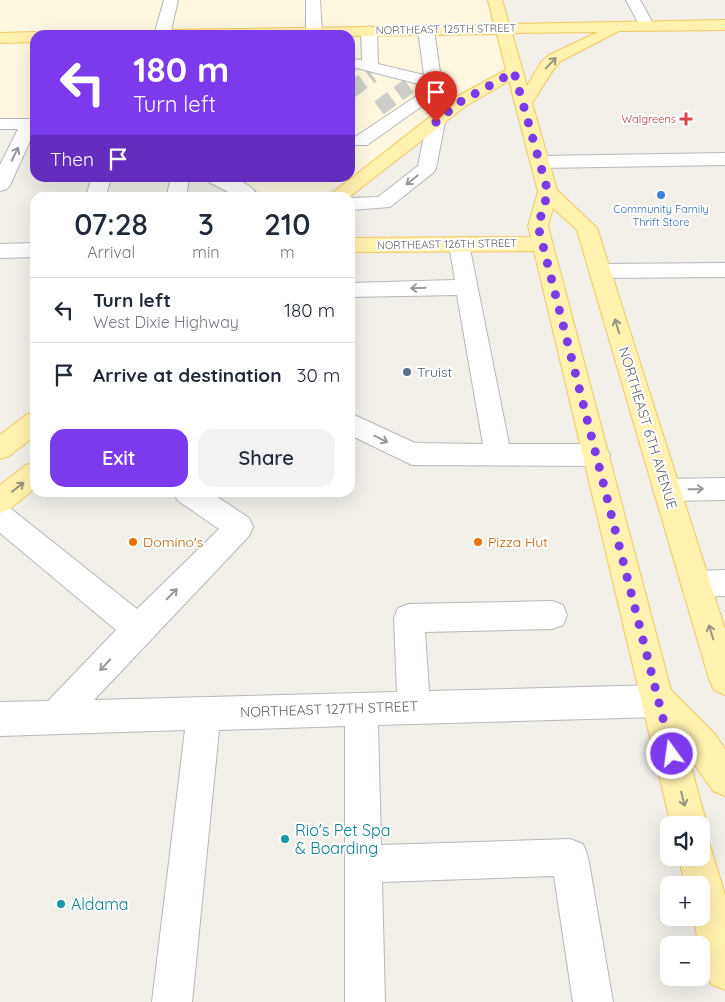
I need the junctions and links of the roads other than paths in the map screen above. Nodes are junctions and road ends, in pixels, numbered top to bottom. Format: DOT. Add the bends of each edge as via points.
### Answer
graph roads {
  1 [pos="171,0"];
  2 [pos="313,0"];
  3 [pos="495,0"];
  4 [pos="633,0"];
  5 [pos="725,24"];
  6 [pos="622,26"];
  7 [pos="646,26"];
  8 [pos="504,28"];
  9 [pos="163,30"];
  10 [pos="314,30"];
  11 [pos="426,30"];
  12 [pos="369,31"];
  13 [pos="355,32"];
  14 [pos="30,37"];
  15 [pos="0,38"];
  16 [pos="355,63"];
  17 [pos="374,70"];
  18 [pos="514,72"];
  19 [pos="426,83"];
  20 [pos="471,96"];
  21 [pos="524,102"];
  22 [pos="379,108"];
  23 [pos="436,122"];
  24 [pos="0,124"];
  25 [pos="30,124"];
  26 [pos="30,128"];
  27 [pos="355,134"];
  28 [pos="355,134"];
  29 [pos="355,135"];
  30 [pos="393,153"];
  31 [pos="725,159"];
  32 [pos="541,162"];
  33 [pos="224,182"];
  34 [pos="0,185"];
  35 [pos="244,192"];
  36 [pos="343,192"];
  37 [pos="548,192"];
  38 [pos="355,204"];
  39 [pos="459,244"];
  40 [pos="543,244"];
  41 [pos="355,245"];
  42 [pos="30,250"];
  43 [pos="0,251"];
  44 [pos="725,270"];
  45 [pos="600,271"];
  46 [pos="467,287"];
  47 [pos="355,290"];
  48 [pos="30,426"];
  49 [pos="355,426"];
  50 [pos="0,449"];
  51 [pos="498,455"];
  52 [pos="597,455"];
  53 [pos="30,477"];
  54 [pos="725,489"];
  55 [pos="667,490"];
  56 [pos="194,497"];
  57 [pos="0,501"];
  58 [pos="0,516"];
  59 [pos="725,583"];
  60 [pos="696,584"];
  61 [pos="552,615"];
  62 [pos="138,629"];
  63 [pos="725,679"];
  64 [pos="658,701"];
  65 [pos="414,706"];
  66 [pos="361,708"];
  67 [pos="204,713"];
  68 [pos="56,717"];
  69 [pos="0,719"];
  70 [pos="725,779"];
  71 [pos="687,816"];
  72 [pos="363,864"];
  73 [pos="699,866"];
  74 [pos="725,970"];
  75 [pos="172,1002"];
  76 [pos="365,1002"];
  77 [pos="593,1002"];
  1 -- 9 [label="street"];
  2 -- 10 [label="street"];
  3 -- 8 [label="main road"];
  4 -- 7 [label="street"];
  5 -- 7 [label="main road, NORTHEAST 125TH STREET"];
  6 -- 7 [label="main road, NORTHEAST 125TH STREET"];
  6 -- 8 [label="main road, NORTHEAST 125TH STREET"];
  21 -- 6 [label="main road, one-way" via="555,58"];
  8 -- 11 [label="main road, NORTHEAST 125TH STREET"];
  8 -- 18 [label="main road"];
  11 -- 12 [label="main road, NORTHEAST 125TH STREET"];
  11 -- 19 [label="street"];
  12 -- 13 [label="main road, NORTHEAST 125TH STREET"];
  12 -- 17 [label="street"];
  14 -- 15 [label="main road"];
  16 -- 17 [label="street"];
  17 -- 19 [label="street"];
  18 -- 20 [label="main road"];
  18 -- 21 [label="main road"];
  19 -- 20 [label="street"];
  19 -- 27 [label="street"];
  20 -- 23 [label="main road"];
  21 -- 32 [label="main road"];
  22 -- 28 [label="street"];
  23 -- 30 [label="main road"];
  23 -- 38 [label="street, one-way" via="427,168 383,203"];
  24 -- 25 [label="street"];
  34 -- 26 [label="street, one-way"];
  29 -- 30 [label="street"];
  30 -- 36 [label="main road"];
  31 -- 32 [label="street"];
  32 -- 37 [label="main road"];
  33 -- 35 [label="street"];
  37 -- 40 [label="main road" via="538,226"];
  37 -- 45 [label="main road, NORTHEAST 6TH AVENUE" via="587,228"];
  39 -- 40 [label="main road, NORTHEAST 126TH STREET"];
  39 -- 41 [label="main road, NORTHEAST 126TH STREET"];
  39 -- 46 [label="street"];
  40 -- 52 [label="main road"];
  42 -- 43 [label="street"];
  44 -- 45 [label="street"];
  55 -- 45 [label="main road, NORTHEAST 6TH AVENUE, one-way"];
  46 -- 47 [label="street, one-way"];
  46 -- 51 [label="street"];
  48 -- 50 [label="main road"];
  49 -- 51 [label="street, one-way" via="412,454"];
  51 -- 52 [label="street"];
  52 -- 64 [label="main road"];
  57 -- 53 [label="main road, one-way"];
  55 -- 54 [label="street, one-way"];
  55 -- 60 [label="main road, NORTHEAST 6TH AVENUE"];
  62 -- 56 [label="street, one-way" via="239,527"];
  58 -- 62 [label="street"];
  59 -- 60 [label="street"];
  63 -- 60 [label="main road, NORTHEAST 6TH AVENUE, one-way"];
  61 -- 65 [label="street" via="409,618"];
  62 -- 68 [label="street, one-way"];
  64 -- 65 [label="street, NORTHEAST 127TH STREET"];
  64 -- 70 [label="main road" via="703,746"];
  64 -- 71 [label="main road, one-way"];
  65 -- 66 [label="street, NORTHEAST 127TH STREET"];
  66 -- 67 [label="street, NORTHEAST 127TH STREET"];
  66 -- 72 [label="street"];
  67 -- 68 [label="street, NORTHEAST 127TH STREET"];
  67 -- 75 [label="street"];
  68 -- 69 [label="street, NORTHEAST 127TH STREET"];
  72 -- 76 [label="street"];
  72 -- 77 [label="street" via="570,857"];
  73 -- 74 [label="main road"];
}
